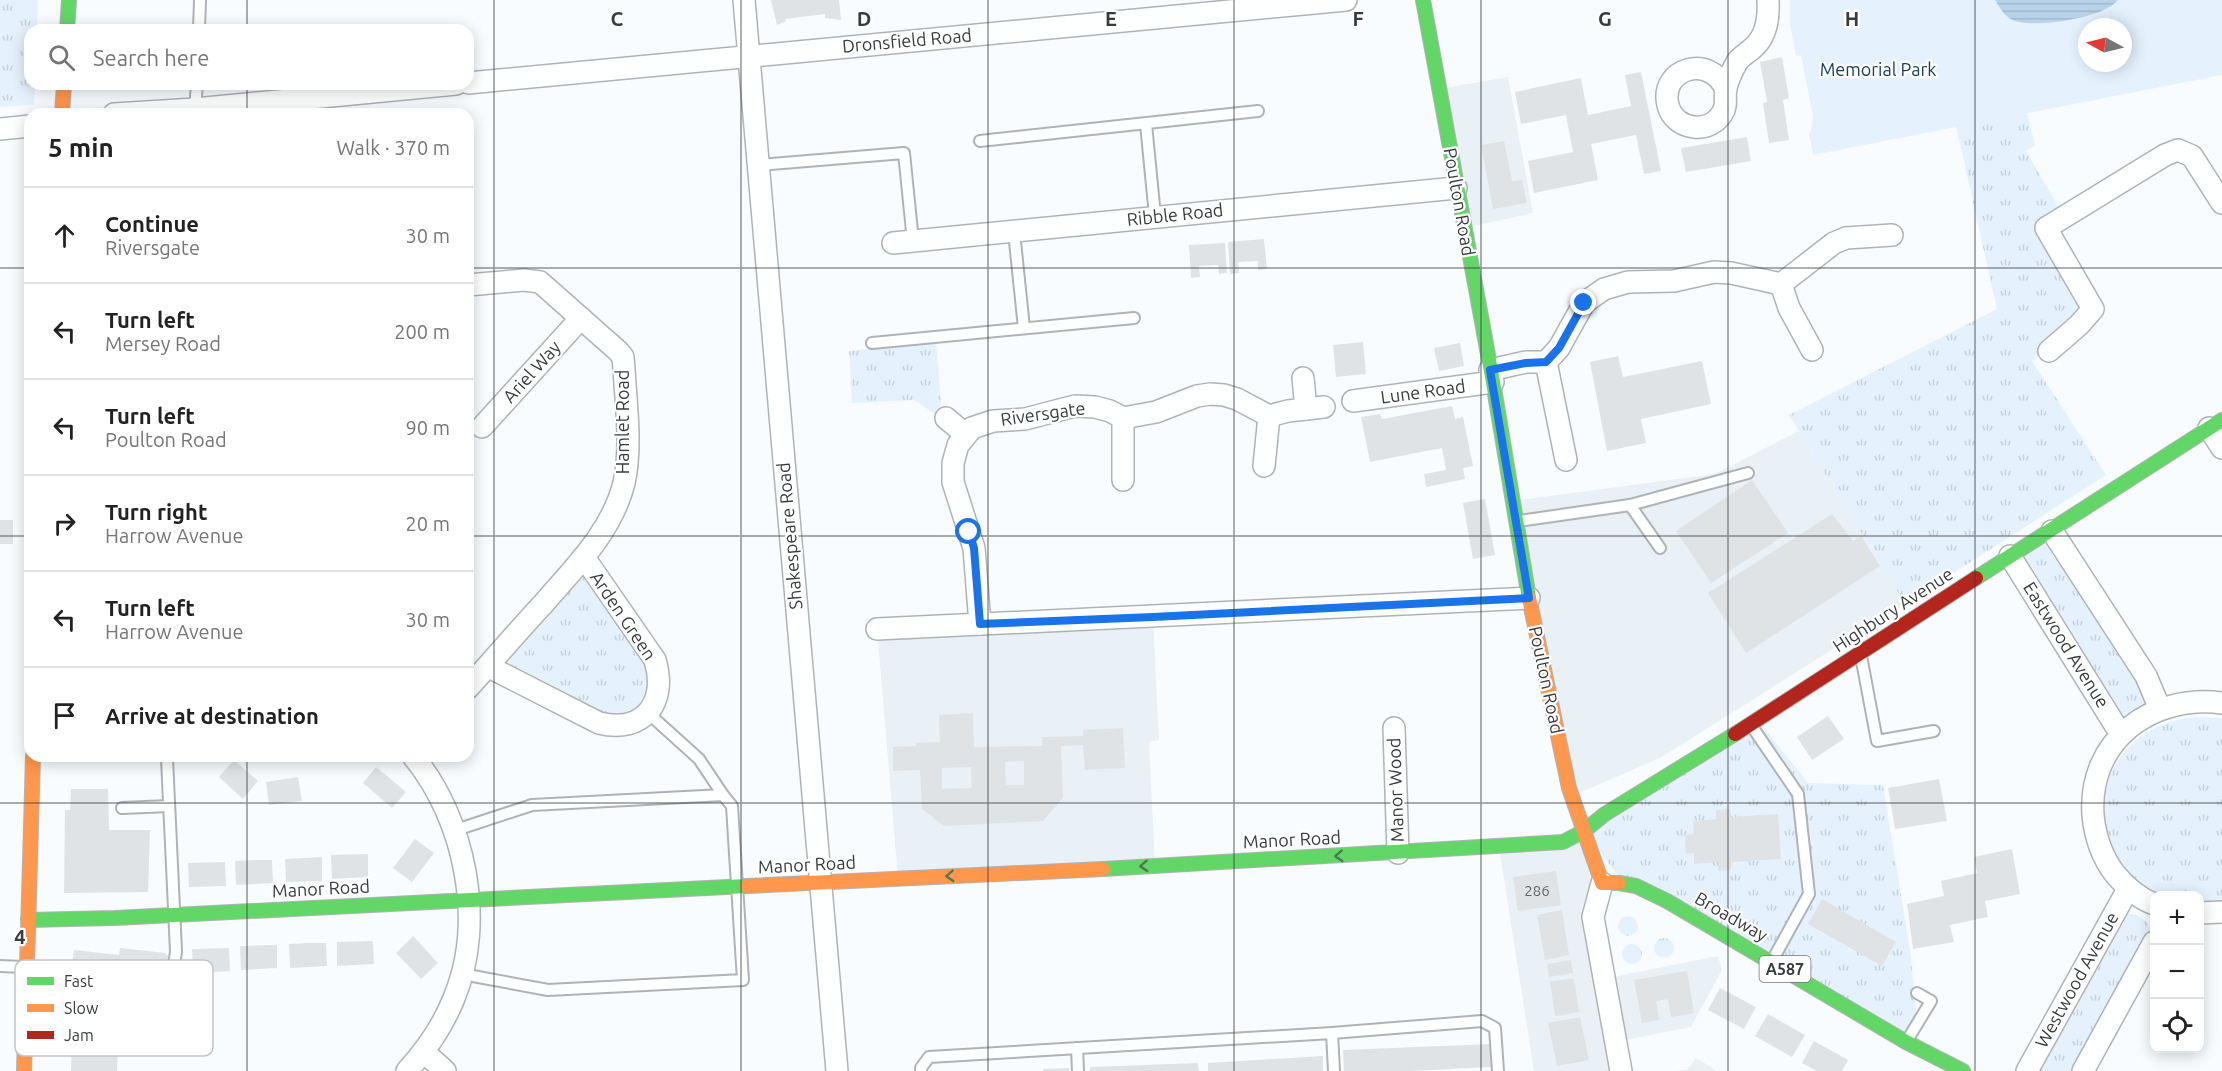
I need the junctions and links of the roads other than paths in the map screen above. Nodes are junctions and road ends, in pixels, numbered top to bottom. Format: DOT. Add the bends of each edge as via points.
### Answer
graph roads {
  1 [pos="69,0"];
  2 [pos="200,0"];
  3 [pos="744,0"];
  4 [pos="1346,0"];
  5 [pos="1423,0"];
  6 [pos="1768,0"];
  7 [pos="67,24"];
  8 [pos="199,24"];
  9 [pos="748,56"];
  10 [pos="474,82"];
  11 [pos="64,90"];
  12 [pos="197,90"];
  13 [pos="393,90"];
  14 [pos="1726,90"];
  15 [pos="62,108"];
  16 [pos="195,108"];
  17 [pos="205,108"];
  18 [pos="1258,111"];
  19 [pos="1146,124"];
  20 [pos="24,127"];
  21 [pos="0,129"];
  22 [pos="980,141"];
  23 [pos="758,165"];
  24 [pos="1456,188"];
  25 [pos="2222,203"];
  26 [pos="1155,216"];
  27 [pos="1014,232"];
  28 [pos="1892,235"];
  29 [pos="903,242"];
  30 [pos="474,284"];
  31 [pos="1781,284"];
  32 [pos="581,318"];
  33 [pos="1134,318"];
  34 [pos="1024,328"];
  35 [pos="872,343"];
  36 [pos="1812,350"];
  37 [pos="2049,351"];
  38 [pos="1546,362"];
  39 [pos="1491,376"];
  40 [pos="1303,378"];
  41 [pos="1353,401"];
  42 [pos="1269,416"];
  43 [pos="946,418"];
  44 [pos="1123,418"];
  45 [pos="2216,424"];
  46 [pos="482,427"];
  47 [pos="965,434"];
  48 [pos="2222,448"];
  49 [pos="1566,460"];
  50 [pos="1264,465"];
  51 [pos="1748,473"];
  52 [pos="1123,480"];
  53 [pos="1630,505"];
  54 [pos="1516,522"];
  55 [pos="2052,531"];
  56 [pos="1660,548"];
  57 [pos="2010,556"];
  58 [pos="582,559"];
  59 [pos="1529,598"];
  60 [pos="980,624"];
  61 [pos="877,629"];
  62 [pos="1860,653"];
  63 [pos="489,664"];
  64 [pos="474,681"];
  65 [pos="2222,703"];
  66 [pos="2160,708"];
  67 [pos="648,713"];
  68 [pos="1750,724"];
  69 [pos="1394,728"];
  70 [pos="1934,731"];
  71 [pos="2123,733"];
  72 [pos="33,762"];
  73 [pos="167,762"];
  74 [pos="418,762"];
  75 [pos="723,795"];
  76 [pos="170,806"];
  77 [pos="122,808"];
  78 [pos="456,831"];
  79 [pos="1584,831"];
  80 [pos="1398,853"];
  81 [pos="819,882"];
  82 [pos="1602,883"];
  83 [pos="737,886"];
  84 [pos="2128,889"];
  85 [pos="467,900"];
  86 [pos="2150,902"];
  87 [pos="2222,912"];
  88 [pos="2204,913"];
  89 [pos="175,914"];
  90 [pos="28,920"];
  91 [pos="2152,945"];
  92 [pos="27,960"];
  93 [pos="175,960"];
  94 [pos="1772,961"];
  95 [pos="0,966"];
  96 [pos="15,967"];
  97 [pos="462,974"];
  98 [pos="1917,993"];
  99 [pos="1332,1033"];
  100 [pos="1906,1042"];
  101 [pos="1077,1048"];
  102 [pos="424,1052"];
  103 [pos="24,1056"];
  104 [pos="24,1071"];
  105 [pos="407,1071"];
  106 [pos="445,1071"];
  107 [pos="837,1071"];
  108 [pos="921,1071"];
  109 [pos="1078,1071"];
  110 [pos="1334,1071"];
  111 [pos="1498,1071"];
  112 [pos="1621,1071"];
  113 [pos="1963,1071"];
  114 [pos="2026,1071"];
  115 [pos="2083,1071"];
  1 -- 7 [label="street"];
  2 -- 8 [label="lane"];
  3 -- 9 [label="street, Shakespeare Road"];
  4 -- 9 [label="street, Dronsfield Road"];
  5 -- 24 [label="street, Poulton Road"];
  6 -- 14 [label="street" via="1763,36 1738,61"];
  9 -- 10 [label="street, Dronsfield Road"];
  9 -- 23 [label="street, Shakespeare Road"];
  11 -- 15 [label="street"];
  12 -- 16 [label="lane"];
  13 -- 17 [label="street"];
  18 -- 19 [label="lane"];
  19 -- 22 [label="lane"];
  19 -- 26 [label="lane"];
  20 -- 21 [label="street"];
  23 -- 29 [label="lane" via="904,153"];
  23 -- 81 [label="street, Shakespeare Road"];
  24 -- 26 [label="street, Ribble Road"];
  24 -- 39 [label="street, Poulton Road"];
  25 -- 37 [label="street" via="2192,156 2178,150 2046,228 2093,309"];
  26 -- 27 [label="street, Ribble Road"];
  27 -- 29 [label="street, Ribble Road"];
  27 -- 34 [label="lane"];
  28 -- 31 [label="street" via="1846,238 1834,243"];
  30 -- 32 [label="street, Hamlet Road" via="540,282"];
  31 -- 36 [label="street"];
  31 -- 38 [label="street" via="1714,272 1674,281 1628,282 1604,289 1584,303 1559,348"];
  32 -- 46 [label="street, Ariel Way"];
  32 -- 58 [label="street, Hamlet Road" via="622,357 627,458 624,482 609,523"];
  33 -- 34 [label="lane"];
  34 -- 35 [label="lane"];
  38 -- 39 [label="street, Lune Road" via="1526,363"];
  38 -- 49 [label="street"];
  39 -- 41 [label="street, Lune Road"];
  39 -- 54 [label="street, Poulton Road"];
  40 -- 42 [label="street" via="1315,408"];
  42 -- 44 [label="street" via="1237,399 1210,394"];
  42 -- 50 [label="street"];
  43 -- 47 [label="street"];
  44 -- 47 [label="street, Riversgate" via="1095,407 1075,406 1025,419 993,421"];
  44 -- 52 [label="street"];
  45 -- 48 [label="street"];
  45 -- 55 [label="street, Highbury Avenue"];
  47 -- 60 [label="street" via="953,463 953,482 974,548"];
  51 -- 53 [label="lane"];
  53 -- 54 [label="lane"];
  53 -- 56 [label="lane"];
  54 -- 59 [label="street, Poulton Road"];
  55 -- 57 [label="street, Highbury Avenue"];
  55 -- 66 [label="street" via="2146,676"];
  57 -- 62 [label="street, Highbury Avenue"];
  57 -- 71 [label="street, Eastwood Avenue"];
  58 -- 63 [label="street, Hamlet Road"];
  58 -- 67 [label="street, Arden Green" via="655,660 659,673 657,695"];
  59 -- 60 [label="street"];
  59 -- 79 [label="street, Poulton Road" via="1569,788"];
  60 -- 61 [label="street"];
  62 -- 68 [label="street, Highbury Avenue"];
  62 -- 70 [label="lane" via="1877,741"];
  63 -- 64 [label="street, Hamlet Road"];
  63 -- 67 [label="street" via="598,723 628,725"];
  65 -- 66 [label="street" via="2183,702"];
  66 -- 71 [label="street"];
  67 -- 75 [label="lane" via="699,759"];
  68 -- 79 [label="street, Highbury Avenue"];
  68 -- 94 [label="lane" via="1798,794 1809,894"];
  69 -- 80 [label="street, Manor Wood"];
  71 -- 84 [label="street" via="2101,767 2092,799 2095,832 2107,863"];
  72 -- 90 [label="street"];
  73 -- 76 [label="lane"];
  74 -- 78 [label="street" via="437,788"];
  75 -- 78 [label="lane" via="532,805"];
  75 -- 83 [label="lane" via="732,806"];
  76 -- 77 [label="lane"];
  76 -- 89 [label="lane"];
  78 -- 85 [label="street"];
  79 -- 80 [label="street, Manor Road" via="1563,842"];
  79 -- 82 [label="street, Poulton Road"];
  80 -- 81 [label="street, Manor Road, one-way"];
  81 -- 83 [label="street, Manor Road"];
  81 -- 107 [label="street, Shakespeare Road"];
  82 -- 94 [label="street, Broadway / A587" via="1633,884"];
  82 -- 112 [label="street" via="1593,918"];
  83 -- 85 [label="street, Manor Road"];
  83 -- 97 [label="lane" via="743,980 548,990"];
  84 -- 86 [label="street"];
  84 -- 114 [label="street, Westwood Avenue"];
  85 -- 89 [label="street, Manor Road"];
  85 -- 97 [label="street"];
  87 -- 88 [label="street"];
  89 -- 90 [label="street, Manor Road"];
  89 -- 93 [label="lane"];
  90 -- 92 [label="street"];
  91 -- 115 [label="street"];
  94 -- 100 [label="street, Broadway / A587"];
  95 -- 96 [label="lane"];
  97 -- 102 [label="street" via="446,1016"];
  98 -- 100 [label="lane" via="1931,1000"];
  99 -- 101 [label="lane"];
  99 -- 110 [label="lane"];
  99 -- 111 [label="lane" via="1482,1021 1495,1028"];
  100 -- 113 [label="street, Broadway / A587"];
  101 -- 108 [label="lane" via="929,1057"];
  101 -- 109 [label="lane"];
  102 -- 105 [label="street"];
  102 -- 106 [label="street"];
  103 -- 104 [label="street"];
}
